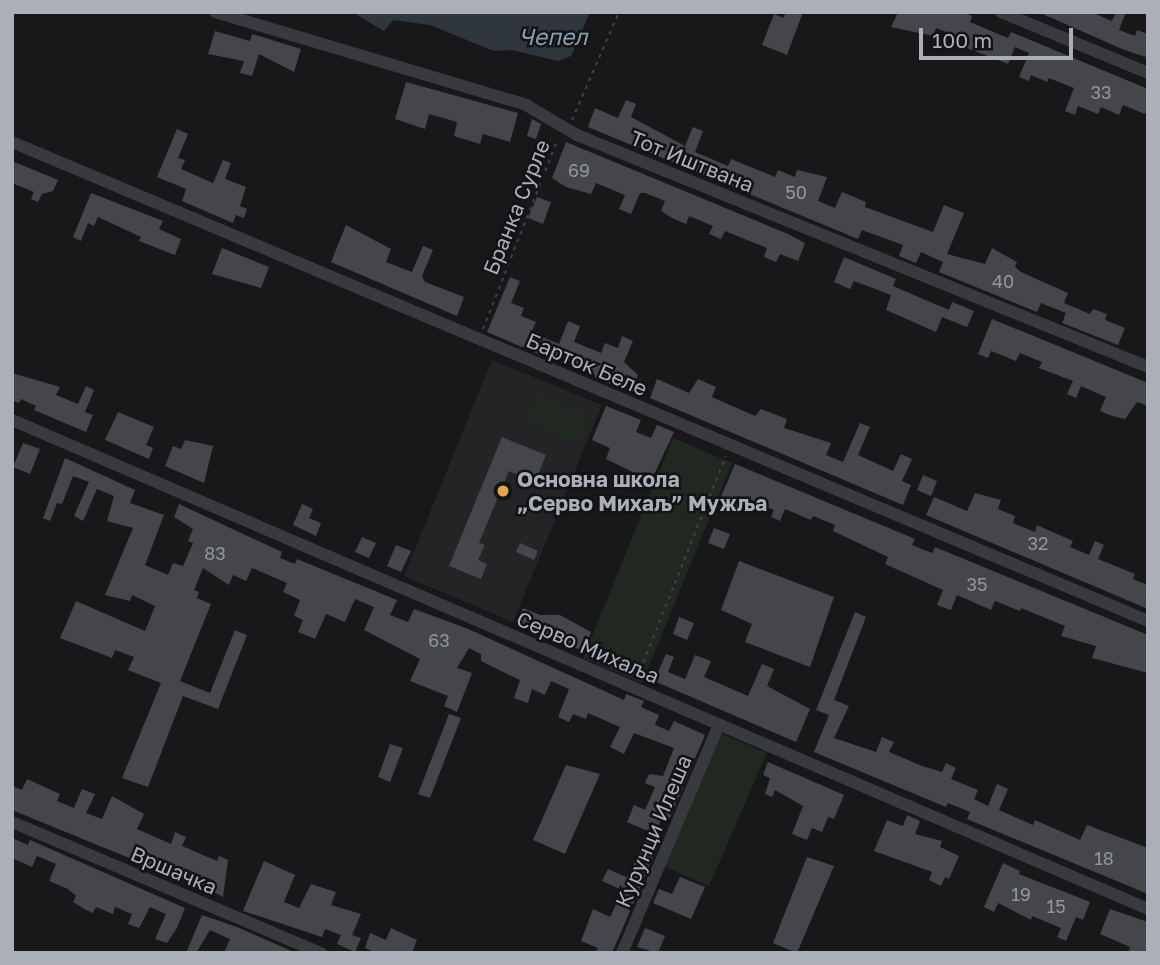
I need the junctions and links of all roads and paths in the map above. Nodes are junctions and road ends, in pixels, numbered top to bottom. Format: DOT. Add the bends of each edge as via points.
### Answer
graph roads {
  1 [pos="215,12"];
  2 [pos="619,12"];
  3 [pos="1002,12"];
  4 [pos="1148,73"];
  5 [pos="566,127"];
  6 [pos="12,142"];
  7 [pos="479,339"];
  8 [pos="1148,367"];
  9 [pos="12,420"];
  10 [pos="730,445"];
  11 [pos="1148,621"];
  12 [pos="634,688"];
  13 [pos="719,725"];
  14 [pos="12,822"];
  15 [pos="1148,909"];
  16 [pos="321,953"];
  17 [pos="622,953"];
  1 -- 5 [label="street, Тот Иштвана" via="526,105"];
  2 -- 5 [label="path, Бранка Сурле" via="578,112"];
  3 -- 4 [label="street"];
  5 -- 7 [label="path, Бранка Сурле"];
  5 -- 8 [label="street, Тот Иштвана"];
  6 -- 7 [label="street, Барток Беле"];
  7 -- 10 [label="street, Барток Беле"];
  9 -- 12 [label="street, Серво Михаља"];
  10 -- 11 [label="street, Барток Беле"];
  10 -- 12 [label="path"];
  12 -- 13 [label="street, Серво Михаља"];
  13 -- 15 [label="street, Серво Михаља"];
  13 -- 17 [label="street, Курунци Илеша"];
  14 -- 16 [label="street, Вршачка"];
}
